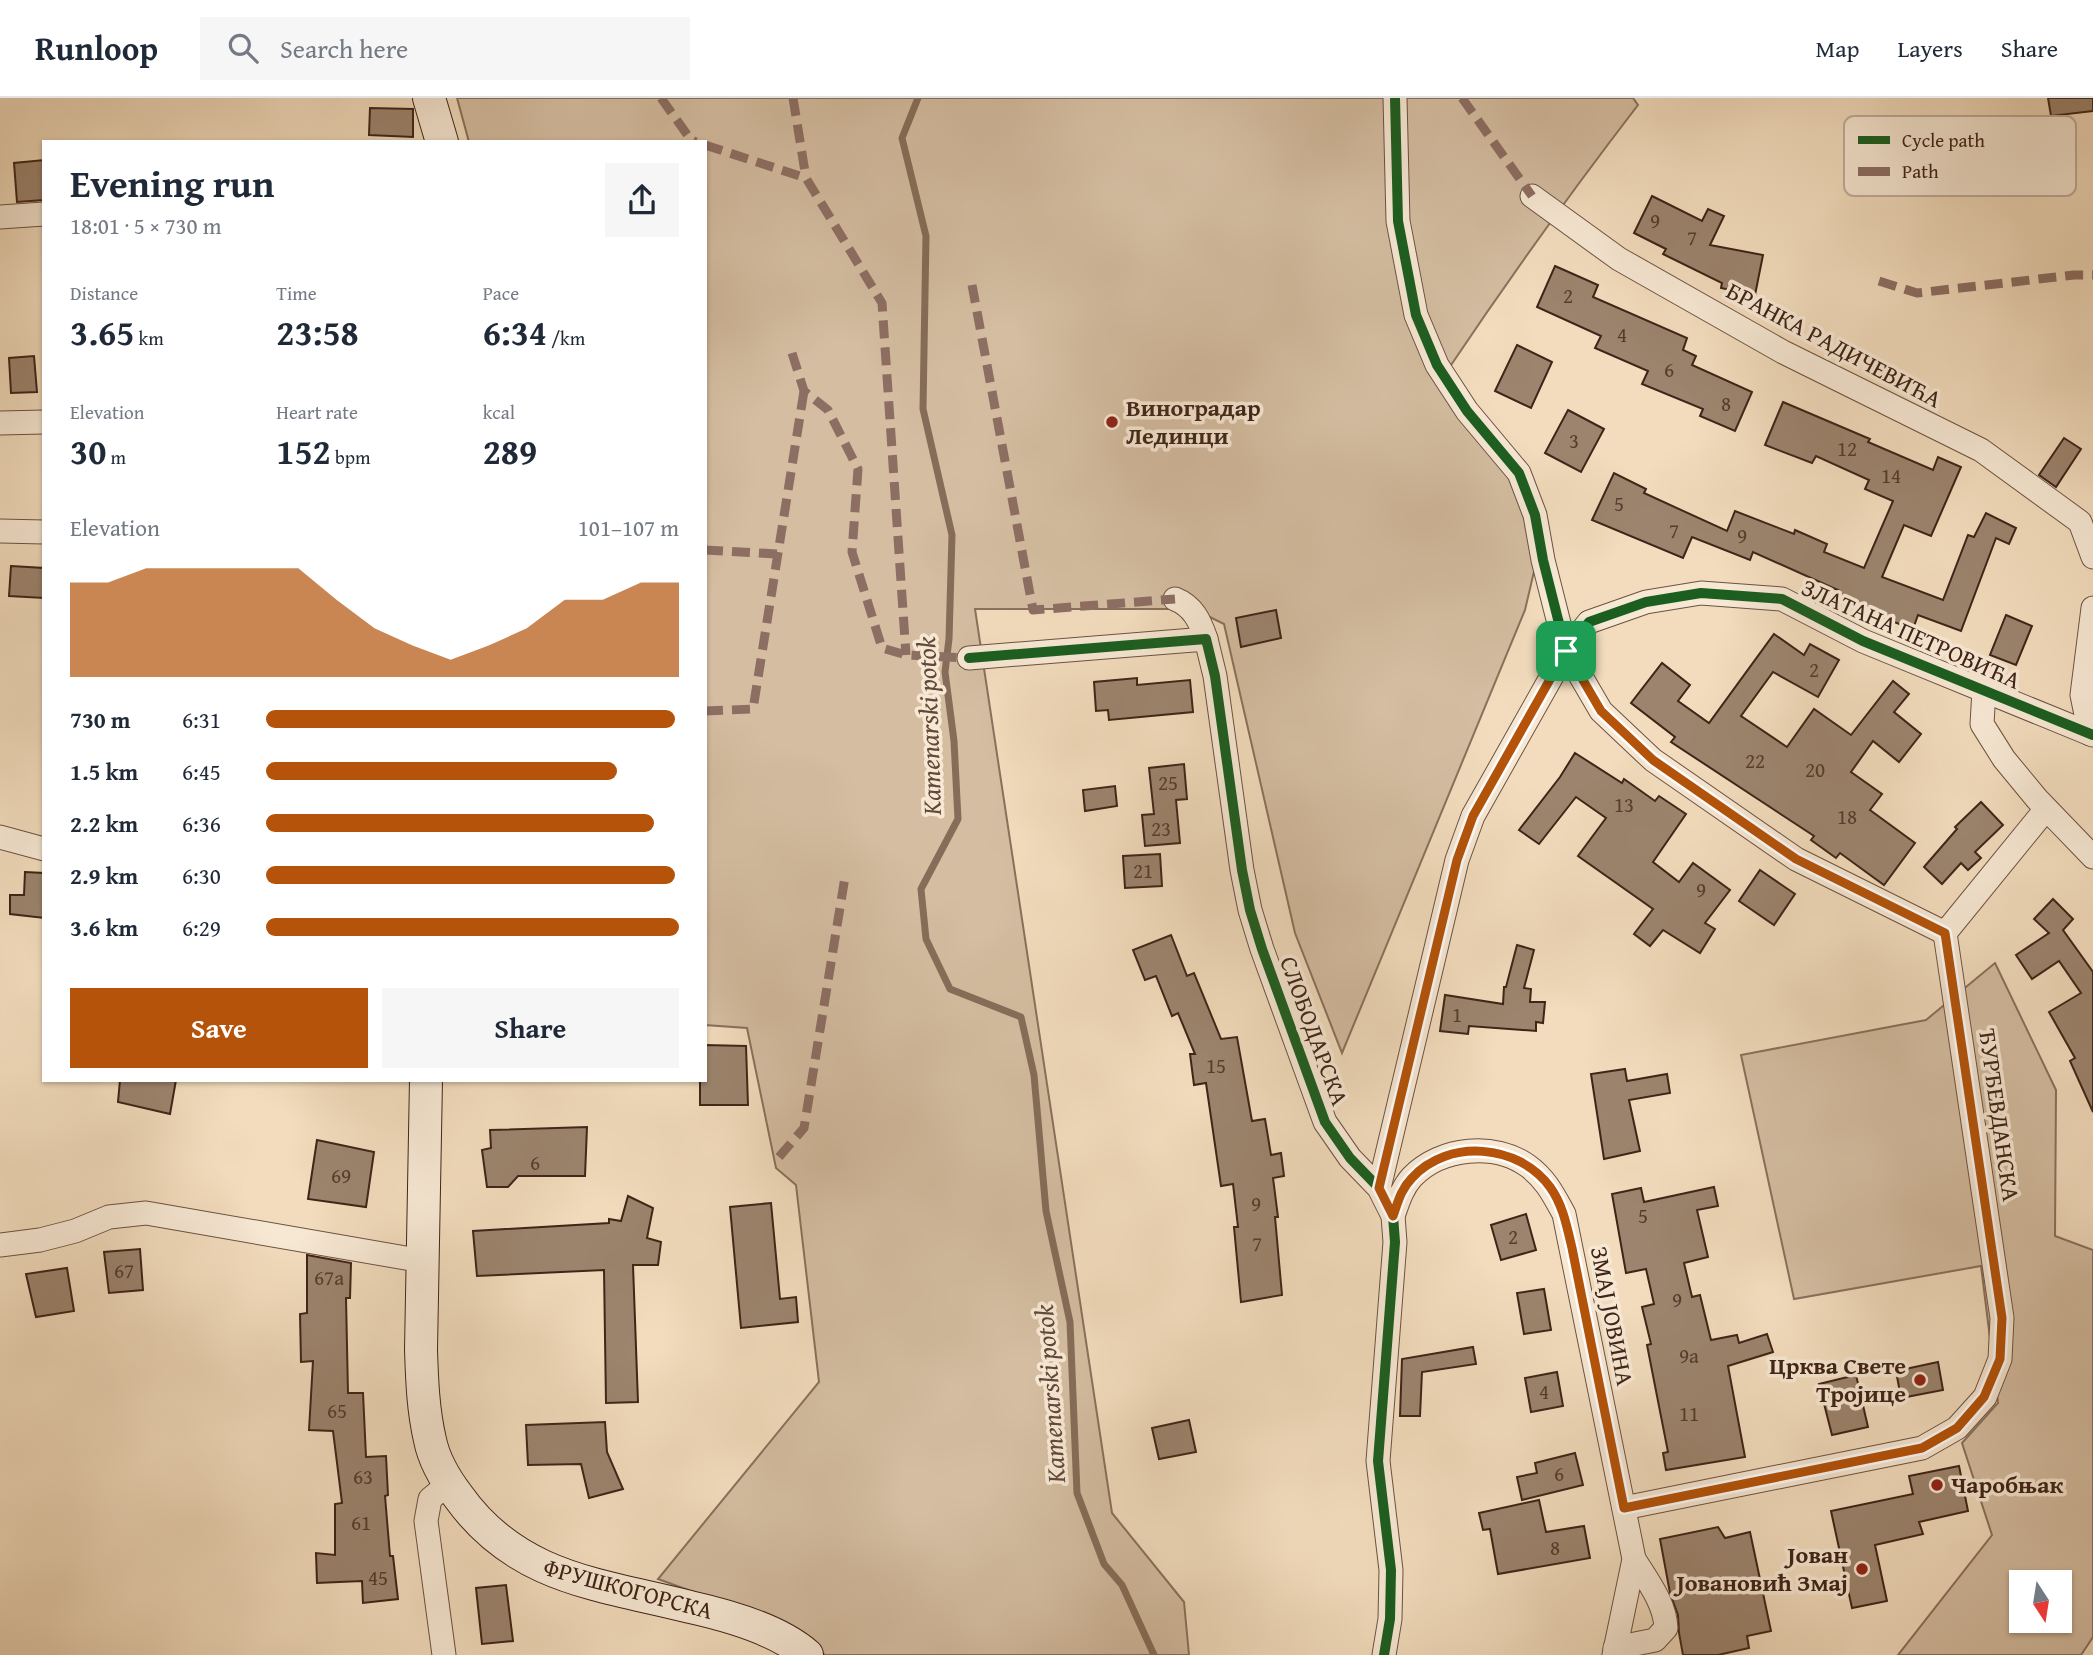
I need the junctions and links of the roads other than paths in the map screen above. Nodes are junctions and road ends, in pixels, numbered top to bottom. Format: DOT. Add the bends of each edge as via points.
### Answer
graph roads {
  1 [pos="429,98"];
  2 [pos="1395,98"];
  3 [pos="441,140"];
  4 [pos="1532,196"];
  5 [pos="42,214"];
  6 [pos="0,216"];
  7 [pos="42,422"];
  8 [pos="0,423"];
  9 [pos="0,531"];
  10 [pos="42,532"];
  11 [pos="2093,557"];
  12 [pos="1175,599"];
  13 [pos="2093,608"];
  14 [pos="1206,639"];
  15 [pos="1566,651"];
  16 [pos="970,658"];
  17 [pos="1983,690"];
  18 [pos="2092,734"];
  19 [pos="2046,809"];
  20 [pos="0,838"];
  21 [pos="42,848"];
  22 [pos="2093,857"];
  23 [pos="1945,933"];
  24 [pos="426,1082"];
  25 [pos="1379,1188"];
  26 [pos="1393,1216"];
  27 [pos="6,1244"];
  28 [pos="423,1261"];
  29 [pos="448,1484"];
  30 [pos="1624,1508"];
  31 [pos="1634,1559"];
  32 [pos="1614,1651"];
  33 [pos="444,1655"];
  34 [pos="807,1655"];
  35 [pos="1384,1655"];
  1 -- 3 [label="street"];
  2 -- 15 [label="street" via="1398,221 1416,315 1437,365 1467,411 1519,473 1535,515"];
  4 -- 11 [label="street, БРАНКА РАДИЧЕВИЋА" via="1619,259 1783,352 1981,450 2080,522"];
  5 -- 6 [label="street"];
  7 -- 8 [label="street"];
  9 -- 10 [label="street"];
  12 -- 14 [label="street, СЛОБОДАРСКА" via="1188,604"];
  13 -- 18 [label="street" via="2082,695"];
  14 -- 16 [label="street"];
  14 -- 25 [label="street, СЛОБОДАРСКА" via="1242,870 1262,949 1325,1122"];
  15 -- 17 [label="street, ЗЛАТАНА ПЕТРОВИЋА" via="1589,622 1646,602 1701,593 1782,599 1863,640"];
  15 -- 23 [label="street" via="1601,711 1653,760 1796,859"];
  15 -- 25 [label="street, ЗЛАТАНА ПЕТРОВИЋА" via="1473,816 1457,860"];
  17 -- 18 [label="street, ЗЛАТАНА ПЕТРОВИЋА"];
  17 -- 19 [label="street, ЗЛАТАНА ПЕТРОВИЋА" via="1982,724"];
  19 -- 22 [label="street, ЗЛАТАНА ПЕТРОВИЋА"];
  19 -- 23 [label="street"];
  20 -- 21 [label="street"];
  23 -- 30 [label="street, ЂУРЂЕВДАНСКА" via="2002,1318 2000,1359 1984,1397 1957,1428 1922,1448"];
  24 -- 28 [label="street, ФРУШКОГОРСКА"];
  25 -- 26 [label="street, СЛОБОДАРСКА"];
  26 -- 30 [label="street, ЗМАЈ ЈОВИНА" via="1400,1194 1413,1177 1438,1159 1468,1150 1499,1153 1527,1165 1550,1186 1564,1214 1572,1248"];
  26 -- 35 [label="street, СЛОБОДАРСКА" via="1395,1242 1378,1461 1391,1570"];
  27 -- 28 [label="street" via="75,1231 109,1217 146,1213"];
  28 -- 29 [label="street, ФРУШКОГОРСКА" via="423,1388 430,1442"];
  29 -- 33 [label="street" via="430,1499 426,1521"];
  29 -- 34 [label="street, ФРУШКОГОРСКА" via="489,1533 544,1568 721,1614"];
  30 -- 31 [label="street, ЗМАЈ ЈОВИНА"];
  31 -- 32 [label="street, ЗМАЈ ЈОВИНА"];
  31 -- 32 [label="street" via="1666,1616 1666,1628 1655,1640"];
}
